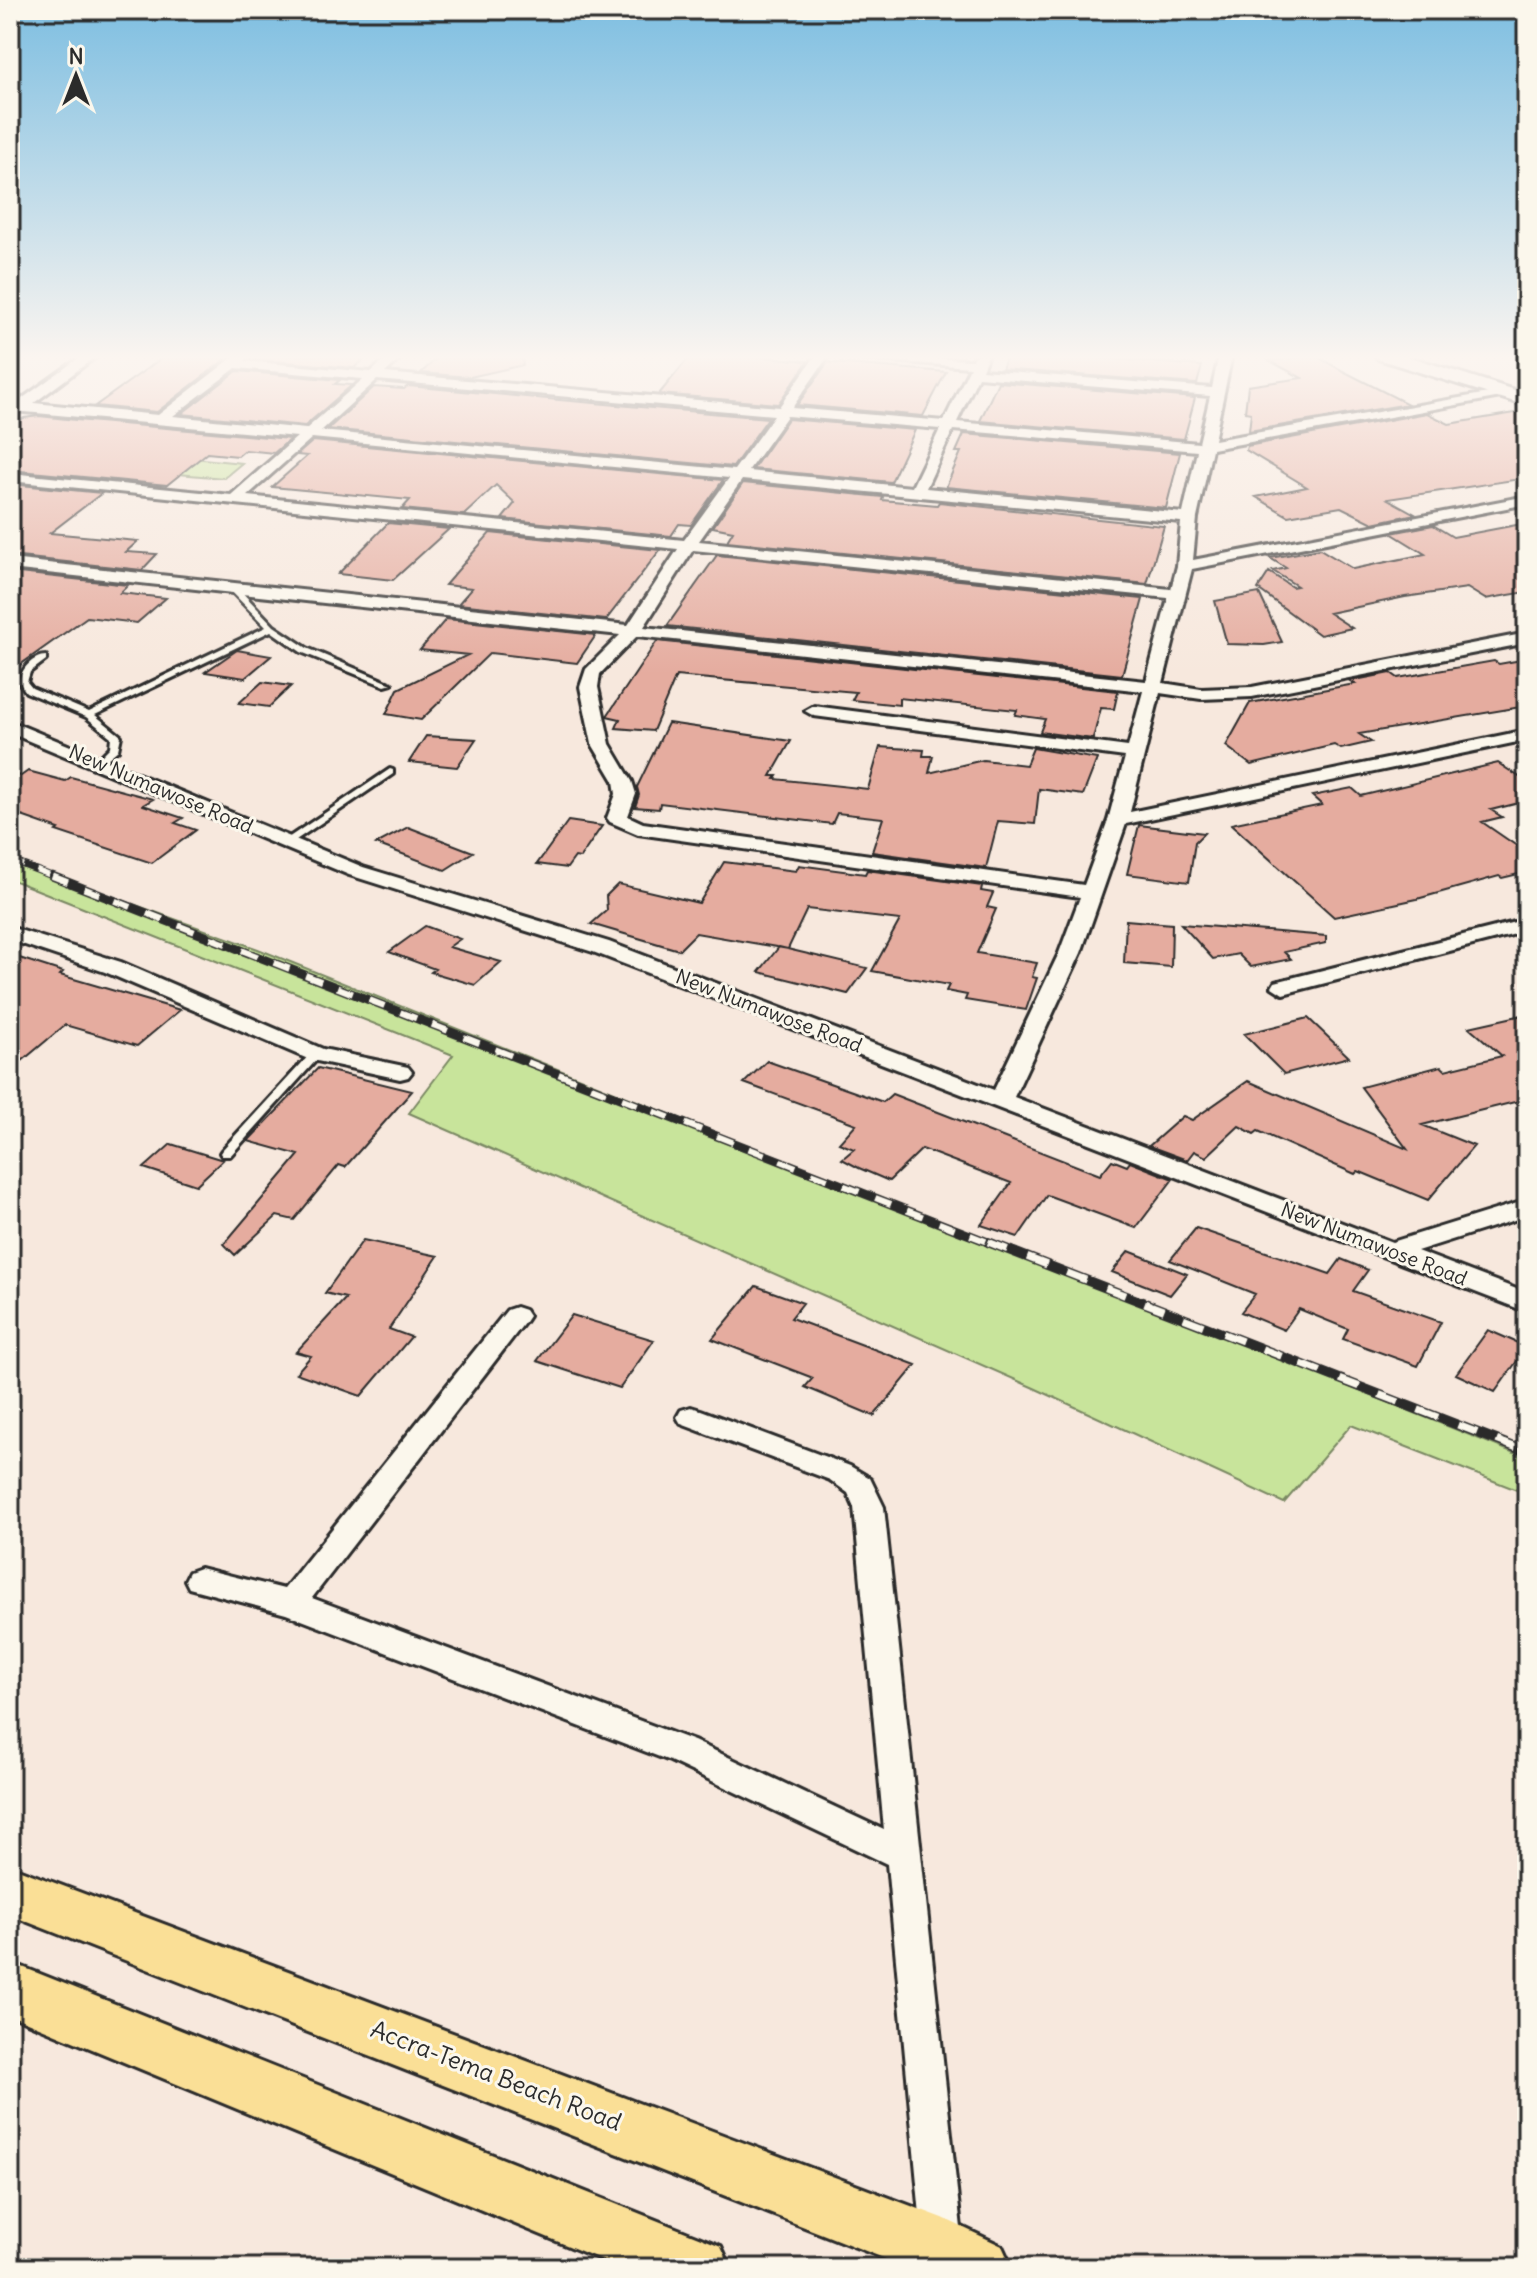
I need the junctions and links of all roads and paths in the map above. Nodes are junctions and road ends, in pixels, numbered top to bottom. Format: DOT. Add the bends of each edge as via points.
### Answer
graph roads {
  1 [pos="277,461"];
  2 [pos="595,461"];
  3 [pos="749,461"];
  4 [pos="931,461"];
  5 [pos="1203,461"];
  6 [pos="739,475"];
  7 [pos="10,477"];
  8 [pos="918,490"];
  9 [pos="1527,500"];
  10 [pos="233,501"];
  11 [pos="1189,518"];
  12 [pos="689,547"];
  13 [pos="10,564"];
  14 [pos="1185,566"];
  15 [pos="232,587"];
  16 [pos="1176,594"];
  17 [pos="271,628"];
  18 [pos="634,630"];
  19 [pos="1527,638"];
  20 [pos="43,658"];
  21 [pos="388,684"];
  22 [pos="1154,687"];
  23 [pos="814,711"];
  24 [pos="89,715"];
  25 [pos="10,726"];
  26 [pos="1527,735"];
  27 [pos="1135,753"];
  28 [pos="100,762"];
  29 [pos="390,772"];
  30 [pos="1118,820"];
  31 [pos="287,842"];
  32 [pos="1090,892"];
  33 [pos="1527,925"];
  34 [pos="10,933"];
  35 [pos="1283,987"];
  36 [pos="316,1054"];
  37 [pos="400,1072"];
  38 [pos="1001,1099"];
  39 [pos="226,1153"];
  40 [pos="1527,1208"];
  41 [pos="1390,1251"];
  42 [pos="1527,1303"];
  43 [pos="516,1316"];
  44 [pos="691,1417"];
  45 [pos="200,1580"];
  46 [pos="291,1603"];
  47 [pos="904,1855"];
  48 [pos="10,1890"];
  49 [pos="10,1988"];
  50 [pos="962,2259"];
  51 [pos="699,2268"];
  1 -- 10 [label="street"];
  2 -- 6 [label="street"];
  3 -- 6 [label="street"];
  4 -- 8 [label="street"];
  5 -- 11 [label="street"];
  6 -- 8 [label="street"];
  6 -- 12 [label="street"];
  7 -- 10 [label="street"];
  8 -- 11 [label="street"];
  9 -- 14 [label="street"];
  10 -- 12 [label="street"];
  11 -- 14 [label="street"];
  12 -- 16 [label="street"];
  12 -- 18 [label="street"];
  13 -- 15 [label="street"];
  14 -- 16 [label="street"];
  15 -- 17 [label="lane"];
  15 -- 18 [label="street"];
  16 -- 22 [label="street"];
  17 -- 21 [label="lane" via="304,650"];
  17 -- 24 [label="lane"];
  18 -- 22 [label="street"];
  18 -- 32 [label="street" via="592,673 589,687 601,744 623,781 626,794 617,814 621,823"];
  19 -- 22 [label="street" via="1252,692 1201,694"];
  20 -- 24 [label="lane" via="23,675 29,690"];
  22 -- 27 [label="street"];
  23 -- 27 [label="street"];
  24 -- 28 [label="lane" via="118,741"];
  25 -- 28 [label="street, New Numawose Road"];
  26 -- 30 [label="street"];
  27 -- 30 [label="street"];
  28 -- 31 [label="street, New Numawose Road"];
  29 -- 31 [label="lane"];
  30 -- 32 [label="street"];
  31 -- 38 [label="street, New Numawose Road" via="356,871 601,947"];
  32 -- 38 [label="street" via="1070,953"];
  33 -- 35 [label="street"];
  34 -- 36 [label="street" via="113,967"];
  36 -- 37 [label="street"];
  36 -- 39 [label="lane"];
  38 -- 41 [label="street, New Numawose Road"];
  40 -- 41 [label="street"];
  41 -- 42 [label="street, New Numawose Road"];
  43 -- 46 [label="street"];
  44 -- 47 [label="street" via="840,1473 860,1486 869,1507"];
  45 -- 46 [label="street"];
  46 -- 47 [label="street" via="682,1751"];
  47 -- 50 [label="street"];
  48 -- 50 [label="main road, Accra-Tema Beach Road"];
  49 -- 51 [label="main road"];
}
